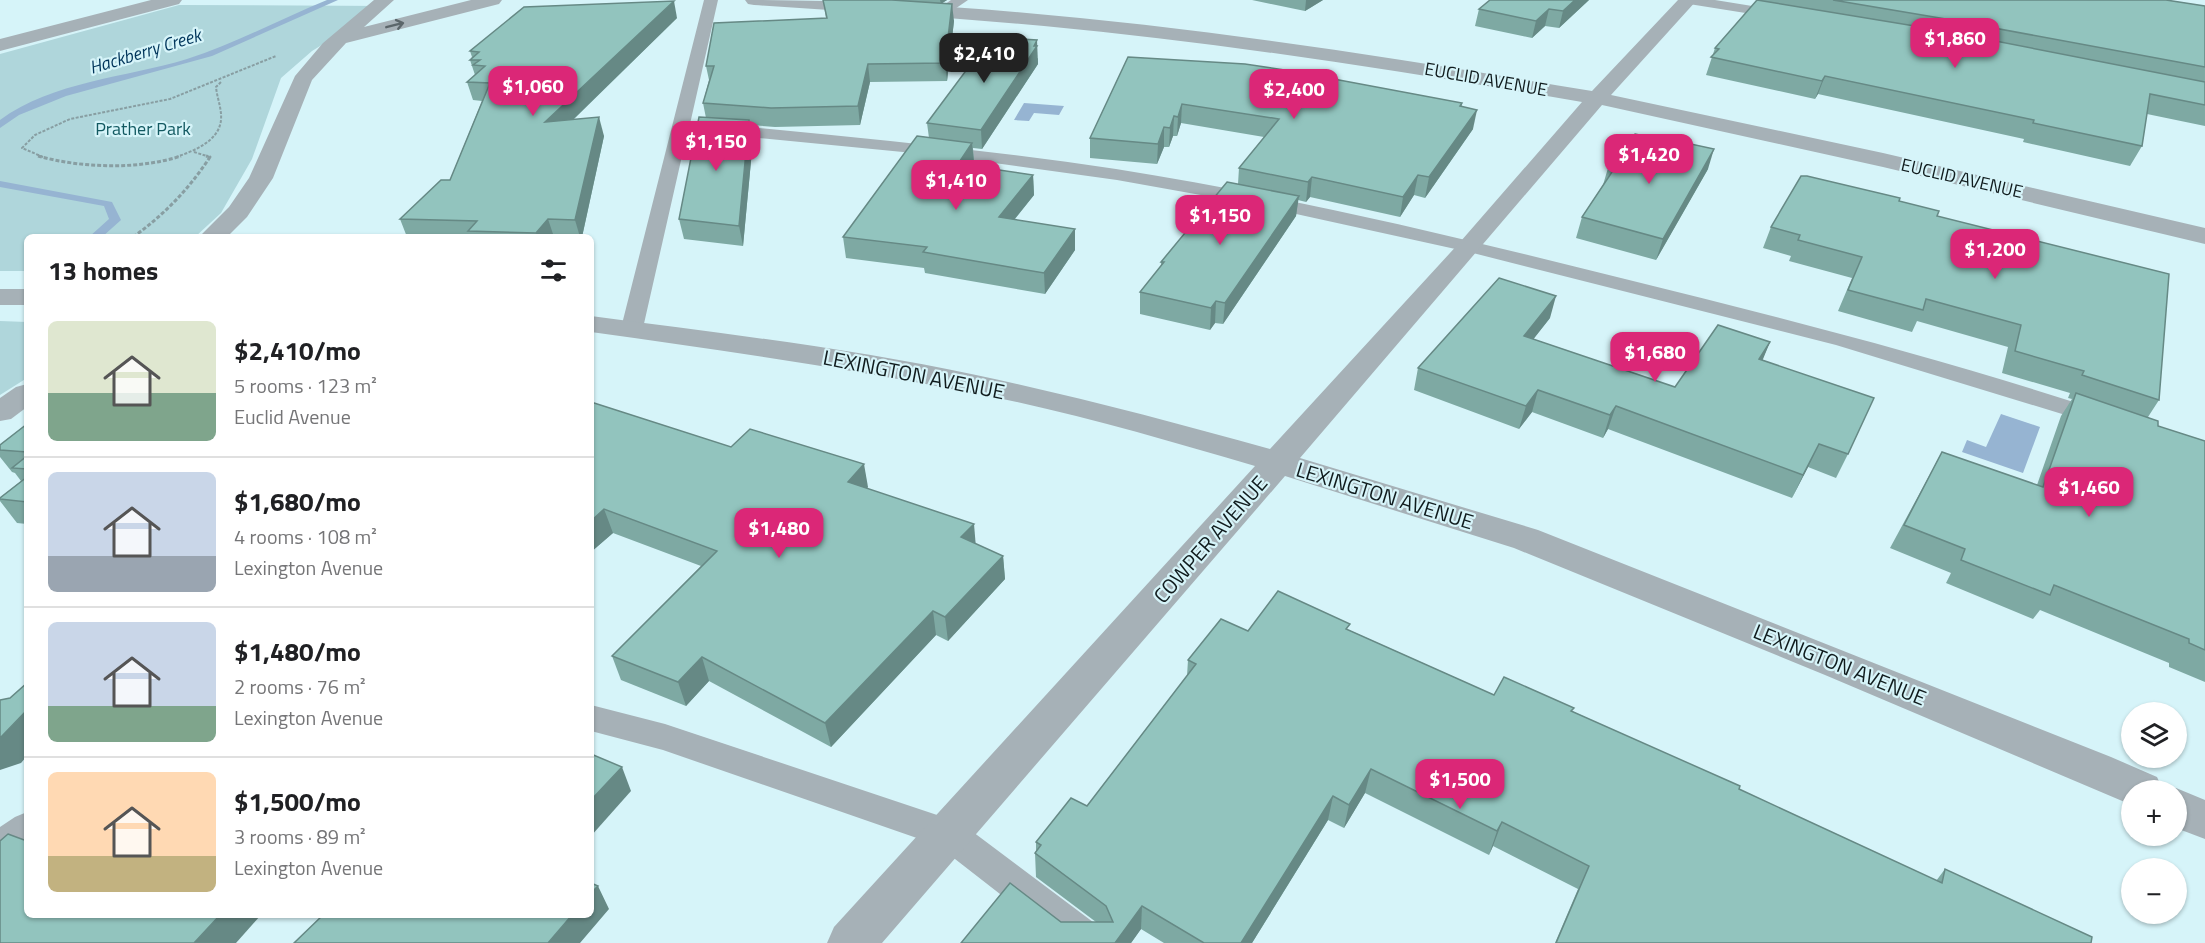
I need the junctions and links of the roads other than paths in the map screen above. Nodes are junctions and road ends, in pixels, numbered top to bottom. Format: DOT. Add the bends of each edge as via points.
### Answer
graph roads {
  1 [pos="173,0"];
  2 [pos="385,0"];
  3 [pos="493,0"];
  4 [pos="711,0"];
  5 [pos="754,0"];
  6 [pos="961,0"];
  7 [pos="1689,0"];
  8 [pos="941,12"];
  9 [pos="1796,18"];
  10 [pos="338,39"];
  11 [pos="0,45"];
  12 [pos="1597,98"];
  13 [pos="680,129"];
  14 [pos="215,234"];
  15 [pos="2205,236"];
  16 [pos="1470,246"];
  17 [pos="0,297"];
  18 [pos="24,297"];
  19 [pos="594,324"];
  20 [pos="632,328"];
  21 [pos="24,395"];
  22 [pos="0,412"];
  23 [pos="2117,425"];
  24 [pos="1277,462"];
  25 [pos="594,719"];
  26 [pos="2121,780"];
  27 [pos="2187,812"];
  28 [pos="2205,820"];
  29 [pos="24,829"];
  30 [pos="949,834"];
  31 [pos="0,847"];
  32 [pos="851,943"];
  33 [pos="1092,943"];
  1 -- 11 [label="street"];
  2 -- 10 [label="street"];
  10 -- 3 [label="street, one-way"];
  4 -- 13 [label="lane"];
  5 -- 8 [label="street, EUCLID AVENUE"];
  6 -- 8 [label="lane"];
  7 -- 9 [label="lane"];
  7 -- 12 [label="street, COWPER AVENUE"];
  8 -- 12 [label="street, EUCLID AVENUE" via="1257,44"];
  10 -- 14 [label="street" via="302,80 261,178 238,212"];
  12 -- 15 [label="street, EUCLID AVENUE"];
  12 -- 16 [label="street, COWPER AVENUE"];
  13 -- 16 [label="lane" via="719,129 944,151 1117,175 1251,198"];
  13 -- 20 [label="lane"];
  16 -- 23 [label="lane" via="1844,340"];
  16 -- 24 [label="street, COWPER AVENUE"];
  17 -- 18 [label="street"];
  19 -- 20 [label="street, LEXINGTON AVENUE"];
  20 -- 24 [label="street, LEXINGTON AVENUE" via="975,384 1150,426"];
  21 -- 22 [label="street"];
  24 -- 26 [label="street, LEXINGTON AVENUE" via="1526,538"];
  24 -- 30 [label="street, COWPER AVENUE"];
  25 -- 30 [label="lane" via="665,736"];
  27 -- 28 [label="street"];
  29 -- 31 [label="lane"];
  30 -- 32 [label="street, COWPER AVENUE"];
  30 -- 33 [label="lane"];
}
